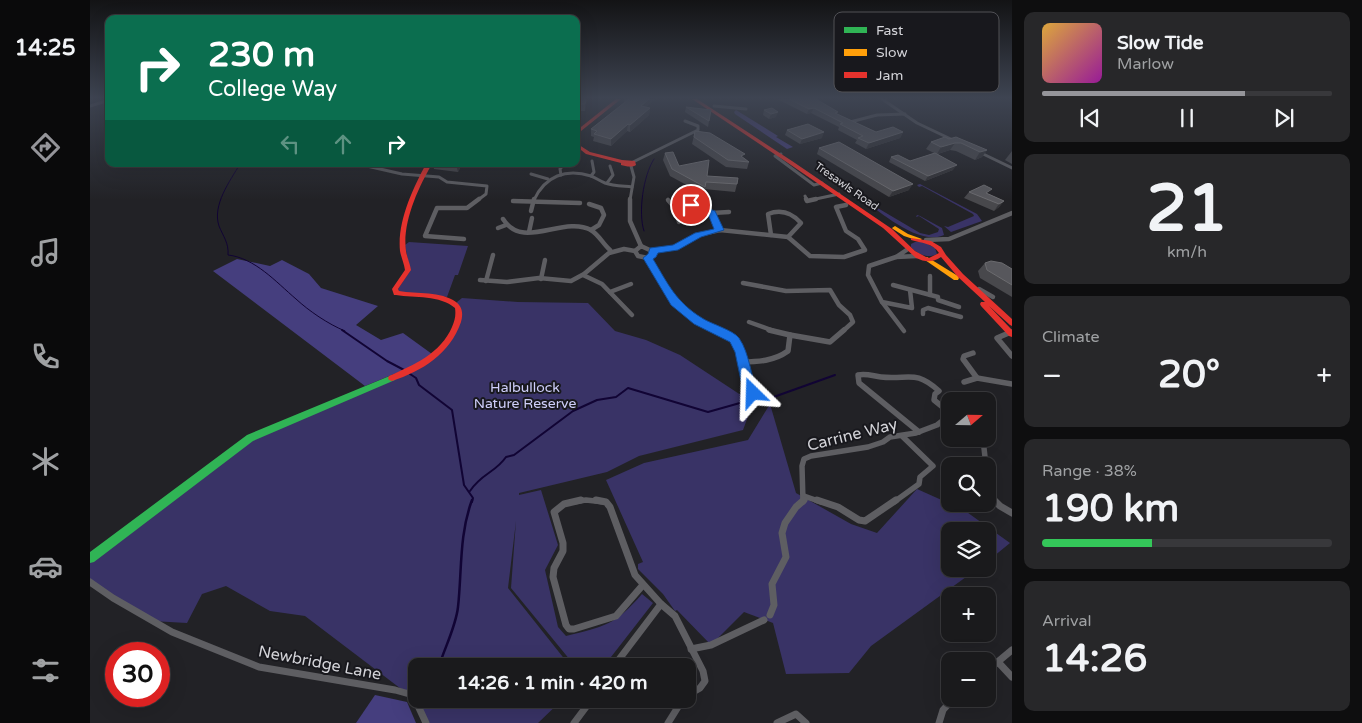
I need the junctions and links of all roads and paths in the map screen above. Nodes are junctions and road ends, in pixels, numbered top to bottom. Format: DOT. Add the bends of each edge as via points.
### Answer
graph roads {
  1 [pos="694,133"];
  2 [pos="743,133"];
  3 [pos="757,133"];
  4 [pos="938,133"];
  5 [pos="962,144"];
  6 [pos="580,147"];
  7 [pos="974,150"];
  8 [pos="592,161"];
  9 [pos="632,164"];
  10 [pos="610,166"];
  11 [pos="370,167"];
  12 [pos="428,167"];
  13 [pos="562,167"];
  14 [pos="1012,168"];
  15 [pos="531,174"];
  16 [pos="561,175"];
  17 [pos="421,176"];
  18 [pos="591,176"];
  19 [pos="548,179"];
  20 [pos="607,183"];
  21 [pos="632,187"];
  22 [pos="839,194"];
  23 [pos="804,196"];
  24 [pos="668,200"];
  25 [pos="513,201"];
  26 [pos="533,201"];
  27 [pos="578,202"];
  28 [pos="589,204"];
  29 [pos="846,205"];
  30 [pos="607,206"];
  31 [pos="830,206"];
  32 [pos="600,208"];
  33 [pos="675,208"];
  34 [pos="836,208"];
  35 [pos="531,211"];
  36 [pos="712,212"];
  37 [pos="729,212"];
  38 [pos="1012,214"];
  39 [pos="532,218"];
  40 [pos="503,219"];
  41 [pos="679,222"];
  42 [pos="506,225"];
  43 [pos="498,228"];
  44 [pos="591,230"];
  45 [pos="720,230"];
  46 [pos="529,232"];
  47 [pos="771,235"];
  48 [pos="788,237"];
  49 [pos="950,238"];
  50 [pos="464,239"];
  51 [pos="921,239"];
  52 [pos="641,246"];
  53 [pos="908,249"];
  54 [pos="610,250"];
  55 [pos="653,250"];
  56 [pos="635,251"];
  57 [pos="940,251"];
  58 [pos="493,255"];
  59 [pos="917,256"];
  60 [pos="896,257"];
  61 [pos="648,258"];
  62 [pos="926,258"];
  63 [pos="545,260"];
  64 [pos="582,275"];
  65 [pos="930,276"];
  66 [pos="541,279"];
  67 [pos="480,280"];
  68 [pos="486,281"];
  69 [pos="742,283"];
  70 [pos="631,284"];
  71 [pos="893,285"];
  72 [pos="974,287"];
  73 [pos="830,290"];
  74 [pos="837,290"];
  75 [pos="910,290"];
  76 [pos="610,292"];
  77 [pos="930,295"];
  78 [pos="992,297"];
  79 [pos="882,302"];
  80 [pos="959,307"];
  81 [pos="912,308"];
  82 [pos="632,315"];
  83 [pos="961,317"];
  84 [pos="749,322"];
  85 [pos="1012,323"];
  86 [pos="904,331"];
  87 [pos="1011,333"];
  88 [pos="790,336"];
  89 [pos="973,354"];
  90 [pos="1012,356"];
  91 [pos="742,362"];
  92 [pos="977,378"];
  93 [pos="964,382"];
  94 [pos="1012,384"];
  95 [pos="753,393"];
  96 [pos="941,406"];
  97 [pos="941,421"];
  98 [pos="919,432"];
  99 [pos="902,436"];
  100 [pos="804,496"];
  101 [pos="996,502"];
  102 [pos="1012,513"];
  103 [pos="90,558"];
  104 [pos="90,582"];
  105 [pos="642,586"];
  106 [pos="661,604"];
  107 [pos="691,649"];
  108 [pos="1012,650"];
  109 [pos="620,658"];
  110 [pos="696,658"];
  111 [pos="696,658"];
  112 [pos="998,662"];
  113 [pos="1012,677"];
  114 [pos="696,690"];
  115 [pos="944,707"];
  116 [pos="585,708"];
  117 [pos="677,708"];
  118 [pos="426,723"];
  119 [pos="574,723"];
  120 [pos="668,723"];
  121 [pos="777,723"];
  122 [pos="806,723"];
  123 [pos="939,723"];
  1 -- 9 [label="street"];
  2 -- 22 [label="main road, Tresawls Road"];
  3 -- 51 [label="main road, Tresawls Road" via="903,234"];
  4 -- 5 [label="street"];
  6 -- 9 [label="main road" via="588,153 625,165"];
  7 -- 14 [label="street"];
  8 -- 18 [label="street" via="594,172"];
  9 -- 21 [label="street" via="635,175"];
  10 -- 20 [label="street" via="614,176"];
  11 -- 17 [label="street"];
  12 -- 17 [label="main road"];
  13 -- 16 [label="street"];
  15 -- 19 [label="street"];
  16 -- 18 [label="street"];
  16 -- 19 [label="street"];
  17 -- 50 [label="street" via="439,176 447,182 488,188 486,194 467,208 437,208 425,236"];
  17 -- 103 [label="main road" via="403,245 408,270 395,288 396,293 410,297 455,303 459,315 456,331 443,349 428,362 405,373 250,438"];
  18 -- 20 [label="street"];
  19 -- 26 [label="street" via="535,193"];
  20 -- 21 [label="street"];
  21 -- 52 [label="street" via="629,214"];
  22 -- 23 [label="street" via="808,203"];
  22 -- 53 [label="main road, Tresawls Road" via="888,229"];
  24 -- 33 [label="street"];
  25 -- 26 [label="street"];
  26 -- 27 [label="street"];
  26 -- 35 [label="street"];
  28 -- 32 [label="street"];
  29 -- 34 [label="street"];
  30 -- 32 [label="street"];
  31 -- 34 [label="street"];
  32 -- 44 [label="street" via="603,219"];
  33 -- 36 [label="street" via="694,205"];
  33 -- 41 [label="street"];
  34 -- 48 [label="street" via="845,231 858,239 865,250 843,259 810,256"];
  36 -- 37 [label="street"];
  36 -- 45 [label="street"];
  38 -- 49 [label="street"];
  39 -- 46 [label="street"];
  40 -- 42 [label="street"];
  42 -- 43 [label="street"];
  42 -- 46 [label="street"];
  44 -- 46 [label="street" via="565,227"];
  44 -- 54 [label="street"];
  45 -- 47 [label="street"];
  45 -- 55 [label="street" via="698,235 675,248"];
  47 -- 48 [label="street"];
  47 -- 48 [label="street" via="768,214 780,211 801,223"];
  49 -- 51 [label="street"];
  49 -- 57 [label="street"];
  51 -- 53 [label="main road" via="906,242"];
  51 -- 57 [label="main road, Tresawls Road"];
  52 -- 55 [label="street"];
  52 -- 56 [label="street"];
  53 -- 59 [label="main road, Tresawls Road"];
  53 -- 60 [label="street"];
  54 -- 56 [label="street"];
  54 -- 64 [label="street"];
  55 -- 61 [label="street" via="653,255"];
  56 -- 61 [label="street" via="638,256"];
  57 -- 62 [label="main road" via="937,258"];
  57 -- 72 [label="main road"];
  58 -- 68 [label="street"];
  59 -- 60 [label="street"];
  59 -- 62 [label="main road"];
  60 -- 79 [label="street" via="874,263 867,270"];
  61 -- 91 [label="street" via="674,302 698,321 734,340"];
  62 -- 87 [label="main road" via="953,276"];
  63 -- 66 [label="street"];
  64 -- 66 [label="street" via="564,282"];
  64 -- 76 [label="street" via="602,284"];
  65 -- 77 [label="street"];
  66 -- 68 [label="street" via="504,283"];
  67 -- 68 [label="street"];
  69 -- 73 [label="street" via="796,293"];
  70 -- 76 [label="street"];
  71 -- 75 [label="street"];
  72 -- 78 [label="street"];
  72 -- 85 [label="main road"];
  73 -- 74 [label="street"];
  73 -- 88 [label="street" via="853,322 830,342"];
  75 -- 77 [label="street"];
  75 -- 81 [label="street"];
  76 -- 82 [label="street"];
  77 -- 80 [label="street"];
  79 -- 81 [label="street"];
  79 -- 86 [label="street"];
  81 -- 83 [label="street" via="923,312 928,308"];
  84 -- 88 [label="street"];
  87 -- 90 [label="street" via="997,338"];
  88 -- 91 [label="street" via="788,352 784,355 758,362"];
  89 -- 92 [label="street" via="963,358"];
  91 -- 95 [label="street"];
  92 -- 93 [label="street"];
  92 -- 94 [label="street"];
  96 -- 98 [label="street, Carrine Way" via="934,400 939,391 924,378 912,374 887,377 858,375 859,383"];
  97 -- 98 [label="street, Carrine Way"];
  98 -- 99 [label="street, Carrine Way"];
  99 -- 100 [label="street, Carrine Way" via="890,437 868,447 811,456 804,460"];
  99 -- 100 [label="street" via="933,466 918,484 873,517 859,520 838,507"];
  100 -- 107 [label="street" via="804,501 785,523 782,545 786,557 772,584 774,605 767,618 711,645"];
  101 -- 102 [label="street"];
  104 -- 118 [label="street, Newbridge Lane" via="172,632 259,667 395,690 413,696"];
  105 -- 105 [label="street" via="606,502 579,501 558,507 554,512 563,552 553,577 569,629 616,616"];
  105 -- 106 [label="street"];
  106 -- 107 [label="street" via="674,616"];
  106 -- 109 [label="street"];
  107 -- 111 [label="street"];
  108 -- 112 [label="street"];
  110 -- 114 [label="street" via="704,681"];
  112 -- 113 [label="street"];
  115 -- 123 [label="street"];
  116 -- 119 [label="street"];
  117 -- 120 [label="street"];
  121 -- 122 [label="street" via="796,714"];
}
